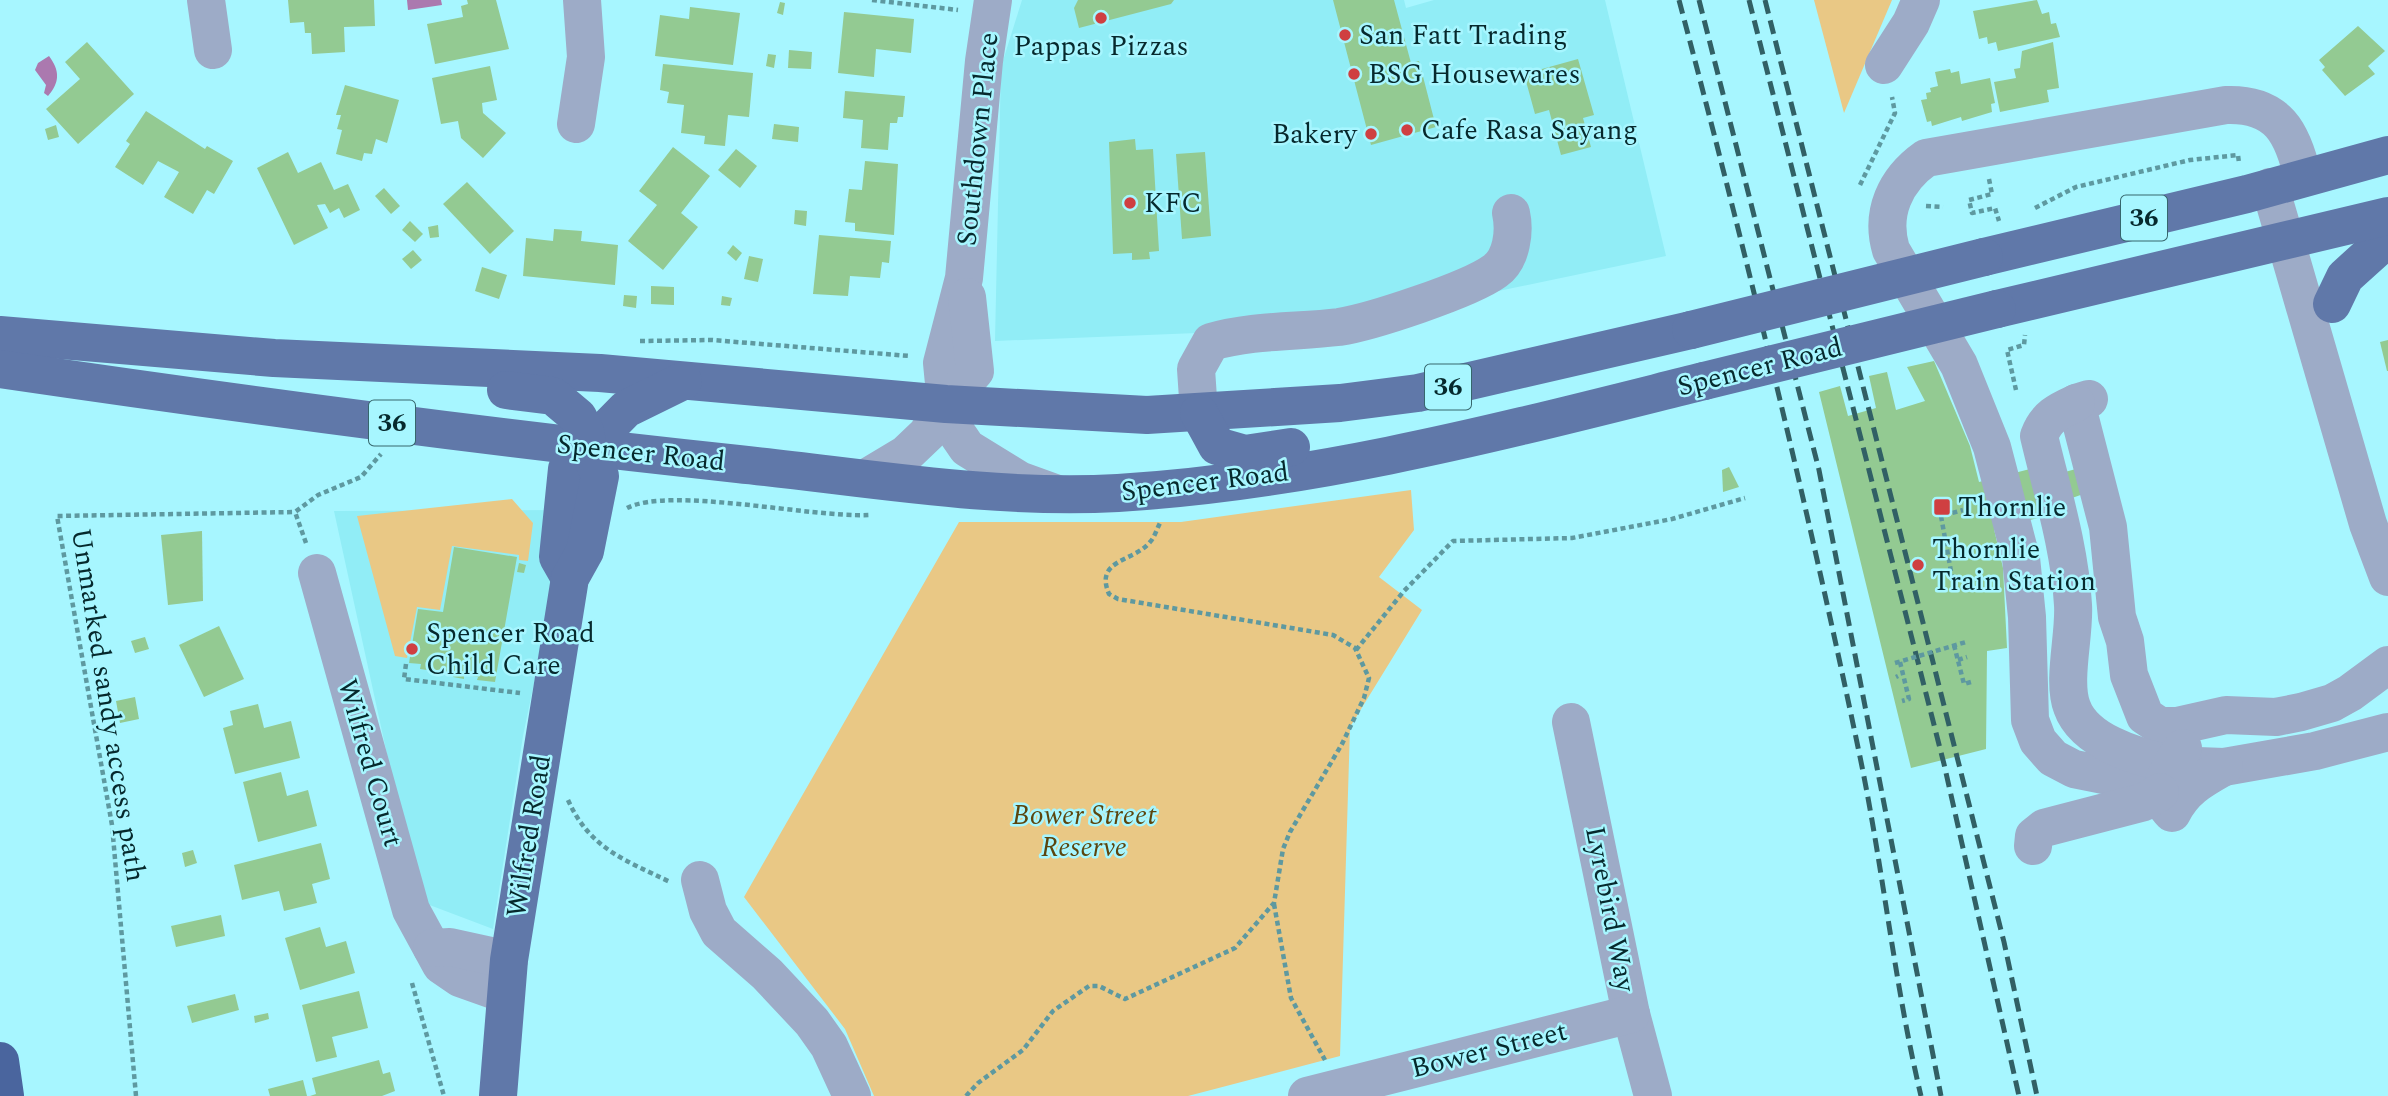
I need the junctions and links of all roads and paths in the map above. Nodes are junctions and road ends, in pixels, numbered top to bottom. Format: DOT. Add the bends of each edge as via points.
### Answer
graph roads {
  1 [pos="206,0"];
  2 [pos="582,0"];
  3 [pos="872,0"];
  4 [pos="1921,0"];
  5 [pos="992,8"];
  6 [pos="213,50"];
  7 [pos="1884,65"];
  8 [pos="576,124"];
  9 [pos="2238,155"];
  10 [pos="2388,155"];
  11 [pos="1988,175"];
  12 [pos="2287,183"];
  13 [pos="1860,188"];
  14 [pos="2029,211"];
  15 [pos="1511,213"];
  16 [pos="2388,216"];
  17 [pos="2009,219"];
  18 [pos="1990,236"];
  19 [pos="2388,238"];
  20 [pos="2287,241"];
  21 [pos="2332,304"];
  22 [pos="2011,319"];
  23 [pos="0,335"];
  24 [pos="274,358"];
  25 [pos="0,369"];
  26 [pos="684,381"];
  27 [pos="2016,390"];
  28 [pos="946,404"];
  29 [pos="1199,413"];
  30 [pos="1498,432"];
  31 [pos="587,448"];
  32 [pos="384,451"];
  33 [pos="866,478"];
  34 [pos="1056,494"];
  35 [pos="1745,498"];
  36 [pos="2388,498"];
  37 [pos="1963,510"];
  38 [pos="295,512"];
  39 [pos="1165,513"];
  40 [pos="317,573"];
  41 [pos="2388,577"];
  42 [pos="1954,589"];
  43 [pos="2129,613"];
  44 [pos="1966,642"];
  45 [pos="1954,645"];
  46 [pos="1356,650"];
  47 [pos="1966,657"];
  48 [pos="1958,660"];
  49 [pos="406,664"];
  50 [pos="2388,665"];
  51 [pos="1970,682"];
  52 [pos="525,693"];
  53 [pos="2350,693"];
  54 [pos="1903,700"];
  55 [pos="2203,721"];
  56 [pos="1571,722"];
  57 [pos="2384,734"];
  58 [pos="542,758"];
  59 [pos="2166,778"];
  60 [pos="2033,846"];
  61 [pos="701,884"];
  62 [pos="1273,903"];
  63 [pos="421,960"];
  64 [pos="507,977"];
  65 [pos="1631,1014"];
  66 [pos="0,1061"];
  67 [pos="1322,1092"];
  68 [pos="5,1096"];
  69 [pos="136,1096"];
  70 [pos="444,1096"];
  71 [pos="498,1096"];
  72 [pos="852,1096"];
  73 [pos="966,1096"];
  74 [pos="1653,1096"];
  1 -- 6 [label="street"];
  2 -- 8 [label="street" via="586,57"];
  3 -- 5 [label="path"];
  4 -- 7 [label="street"];
  5 -- 28 [label="street, Southdown Place" via="964,278 942,363"];
  7 -- 13 [label="path" via="1895,113"];
  9 -- 14 [label="path" via="2190,160 2076,187"];
  10 -- 12 [label="main road, Spencer Road / 36"];
  11 -- 18 [label="path" via="1992,194 1969,200 1972,213 1995,208"];
  12 -- 18 [label="main road, Spencer Road / 36"];
  12 -- 20 [label="street"];
  12 -- 59 [label="street" via="2291,136 2270,115 2250,104 2226,105 1926,158 1910,169 1897,187 1888,211 1886,232 1891,250 1959,365 1984,423 2006,498 2021,558 2030,720 2038,741 2053,758 2074,769"];
  15 -- 29 [label="street" via="1514,225 1508,256 1496,271 1447,294 1342,326 1211,342 1195,369"];
  16 -- 20 [label="main road, Spencer Road / 36"];
  17 -- 18 [label="path"];
  18 -- 29 [label="main road, Spencer Road / 36, bridge" via="1691,330 1418,393"];
  19 -- 21 [label="main road" via="2344,277"];
  20 -- 22 [label="main road, Spencer Road / 36"];
  20 -- 41 [label="street" via="2368,524"];
  21 -- 36 [label="street"];
  22 -- 27 [label="path" via="2024,345 2007,350"];
  22 -- 30 [label="main road, Spencer Road / 36, bridge" via="1704,381"];
  23 -- 24 [label="main road, Spencer Road / 36"];
  24 -- 26 [label="main road, Spencer Road / 36"];
  24 -- 31 [label="main road, Wilfred Road" via="349,380 553,396 579,417"];
  25 -- 31 [label="main road, Spencer Road / 36"];
  26 -- 28 [label="main road, Spencer Road / 36"];
  26 -- 31 [label="main road" via="626,409"];
  28 -- 29 [label="main road, Spencer Road / 36" via="1147,415"];
  28 -- 33 [label="street" via="906,454"];
  28 -- 34 [label="street, Southdown Place" via="954,429 967,448 1019,480"];
  29 -- 30 [label="main road" via="1217,446 1245,454 1434,425"];
  30 -- 34 [label="main road, Spencer Road / 36" via="1364,461 1238,480 1116,493"];
  31 -- 33 [label="main road, Spencer Road / 36"];
  31 -- 58 [label="main road, Wilfred Road" via="600,476 585,551 570,578"];
  32 -- 38 [label="path" via="361,477 318,495"];
  33 -- 34 [label="main road, Spencer Road / 36" via="942,489"];
  35 -- 46 [label="path" via="1672,519 1572,538 1453,541"];
  37 -- 42 [label="path" via="1941,516"];
  38 -- 40 [label="path"];
  38 -- 69 [label="path, Unmarked sandy access path" via="57,516 112,825"];
  39 -- 46 [label="path" via="1150,542 1108,570 1104,583 1109,594 1333,635"];
  40 -- 63 [label="street, Wilfred Court"];
  43 -- 55 [label="street" via="2125,641 2146,687 2146,716 2160,726"];
  43 -- 59 [label="street" via="2111,641 2116,705"];
  43 -- 59 [label="street" via="2102,473 2082,401 2056,412 2039,436 2062,532 2073,606 2072,707 2090,732 2143,758"];
  44 -- 45 [label="path, bridge"];
  45 -- 48 [label="path"];
  45 -- 54 [label="path, bridge" via="1897,662 1909,699"];
  46 -- 62 [label="path" via="1369,678 1364,698 1290,832"];
  47 -- 48 [label="path"];
  48 -- 51 [label="path" via="1964,684"];
  49 -- 52 [label="path" via="404,679"];
  50 -- 53 [label="street"];
  53 -- 55 [label="street" via="2332,703 2276,717 2226,715"];
  53 -- 57 [label="street" via="2378,698 2388,720"];
  55 -- 59 [label="street"];
  56 -- 65 [label="street, Lyrebird Way"];
  57 -- 59 [label="street"];
  58 -- 61 [label="path" via="590,836 609,852 687,890"];
  58 -- 64 [label="main road, Wilfred Road"];
  59 -- 60 [label="street" via="2144,802 2045,828 2034,836"];
  61 -- 72 [label="street" via="719,932 812,1022 829,1046"];
  62 -- 67 [label="path" via="1292,998 1332,1070"];
  62 -- 73 [label="path" via="1235,948 1139,994 1125,999 1100,986 1089,986 1053,1011 1023,1050"];
  63 -- 64 [label="street" via="450,947"];
  63 -- 70 [label="path" via="412,988"];
  64 -- 71 [label="main road, Wilfred Road"];
  65 -- 67 [label="street, Bower Street"];
  65 -- 74 [label="street, Lyrebird Way"];
  66 -- 68 [label="highway"];
}
